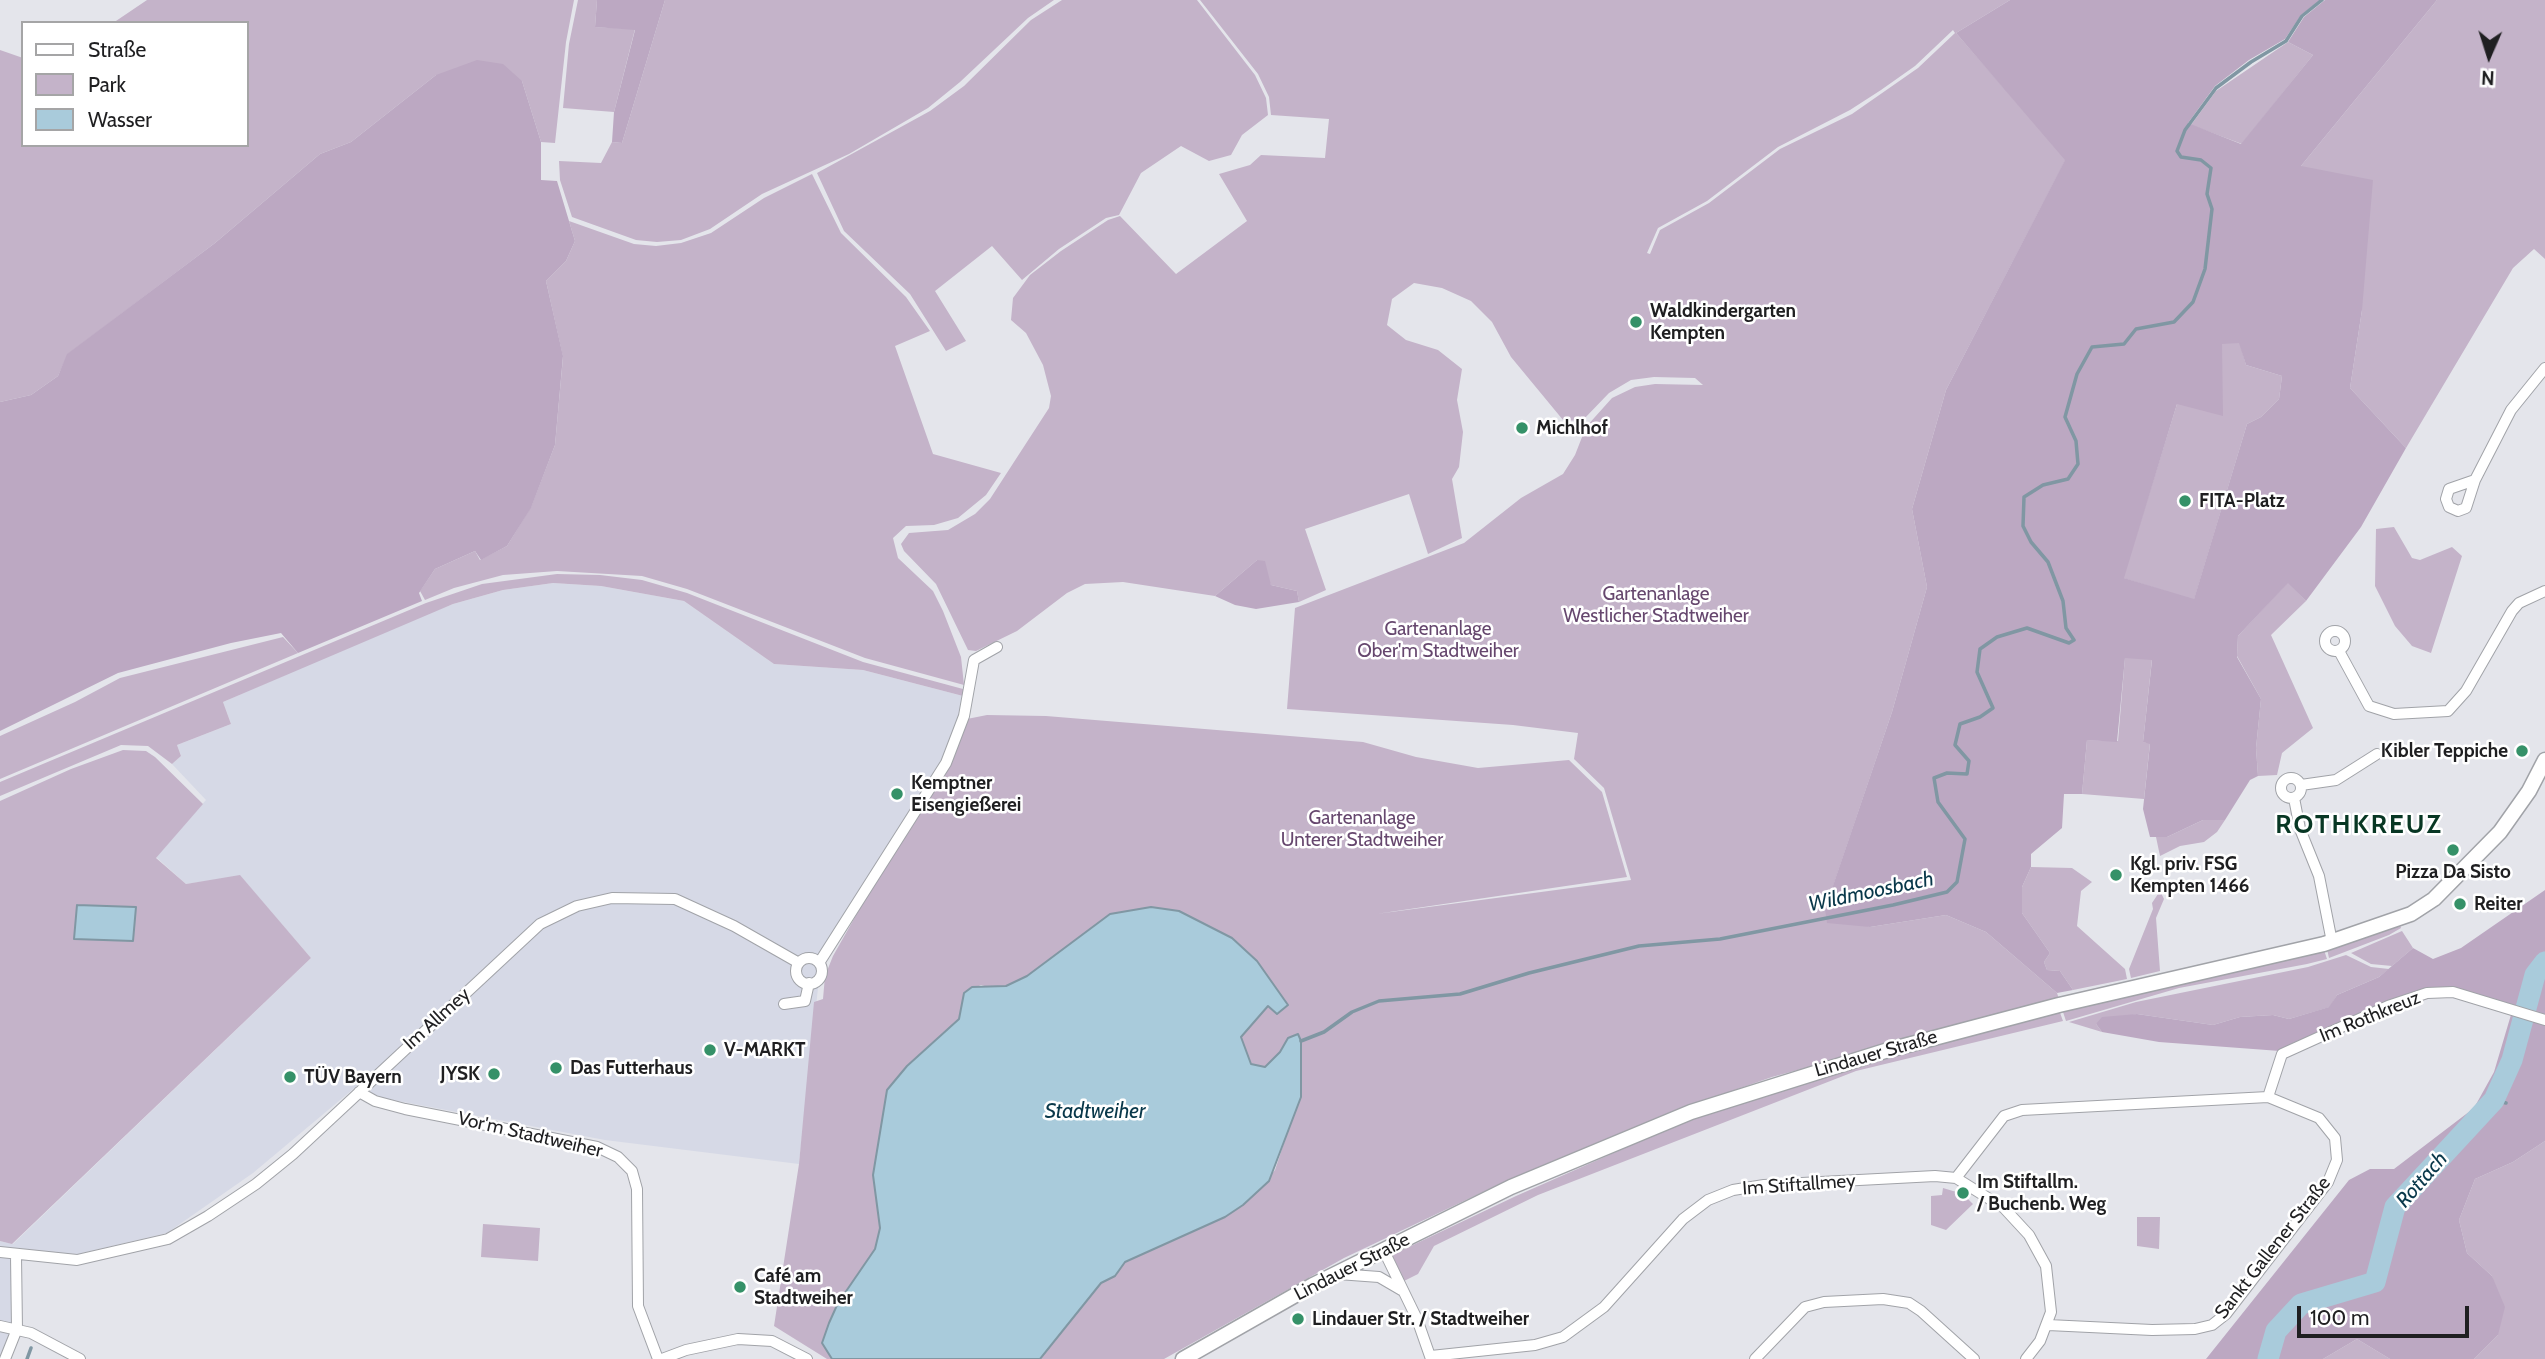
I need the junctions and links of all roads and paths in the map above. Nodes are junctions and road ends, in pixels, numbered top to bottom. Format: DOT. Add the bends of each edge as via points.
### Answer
graph roads {
  1 [pos="2545,368"];
  2 [pos="2475,480"];
  3 [pos="2545,592"];
  4 [pos="997,647"];
  5 [pos="2339,651"];
  6 [pos="2377,754"];
  7 [pos="2545,760"];
  8 [pos="2301,785"];
  9 [pos="2294,798"];
  10 [pos="2332,942"];
  11 [pos="799,963"];
  12 [pos="819,963"];
  13 [pos="809,983"];
  14 [pos="785,1004"];
  15 [pos="2544,1020"];
  16 [pos="359,1092"];
  17 [pos="2268,1097"];
  18 [pos="1956,1178"];
  19 [pos="1384,1251"];
  20 [pos="0,1252"];
  21 [pos="16,1256"];
  22 [pos="1337,1273"];
  23 [pos="1403,1291"];
  24 [pos="2048,1325"];
  25 [pos="0,1326"];
  26 [pos="17,1329"];
  27 [pos="806,1358"];
  28 [pos="1431,1358"];
  29 [pos="5,1359"];
  30 [pos="80,1359"];
  31 [pos="660,1359"];
  32 [pos="1183,1359"];
  33 [pos="1755,1359"];
  34 [pos="1974,1359"];
  35 [pos="2026,1359"];
  1 -- 2 [label="street" via="2511,410"];
  3 -- 5 [label="street" via="2512,611 2466,691 2448,711 2394,714 2370,706"];
  4 -- 12 [label="street" via="974,660 964,716 946,763"];
  6 -- 8 [label="street" via="2336,780"];
  7 -- 10 [label="main road, Lindauer Straße" via="2500,832 2434,899 2411,914"];
  8 -- 9 [label="street"];
  8 -- 9 [label="street" via="2293,778 2282,783 2284,796"];
  9 -- 10 [label="street" via="2300,830 2319,876"];
  10 -- 19 [label="main road, Lindauer Straße" via="2037,1010 1772,1084 1691,1112 1511,1187"];
  11 -- 12 [label="street, Im Allmey" via="809,958"];
  11 -- 13 [label="street" via="798,978"];
  11 -- 16 [label="street, Im Allmey" via="676,899 612,898 577,906 540,924"];
  12 -- 13 [label="street" via="821,974"];
  13 -- 14 [label="street" via="805,1001"];
  15 -- 17 [label="street, Im Rothkreuz" via="2453,992 2427,993 2294,1046 2282,1054"];
  16 -- 21 [label="street, Im Allmey" via="256,1184 168,1239 77,1259"];
  16 -- 31 [label="street, Vor'm Stadtweiher" via="405,1109 597,1147 618,1157 632,1171 637,1189 638,1306"];
  17 -- 18 [label="street, Sankt Gallener Straße" via="2022,1110 2004,1116"];
  17 -- 24 [label="street, Sankt Gallener Straße" via="2319,1118 2335,1138 2337,1160 2328,1182 2226,1314 2212,1325 2195,1329 2102,1330"];
  18 -- 24 [label="street" via="2004,1208 2029,1235 2046,1266 2051,1290"];
  18 -- 28 [label="street, Im Stiftallmey" via="1733,1190 1708,1200 1683,1219 1604,1307 1563,1338"];
  19 -- 22 [label="main road, Lindauer Straße"];
  19 -- 23 [label="street"];
  20 -- 21 [label="street, Im Allmey"];
  21 -- 26 [label="street"];
  22 -- 23 [label="street" via="1379,1277"];
  22 -- 32 [label="main road, Lindauer Straße"];
  23 -- 28 [label="street"];
  24 -- 35 [label="street"];
  25 -- 26 [label="street"];
  26 -- 29 [label="street"];
  26 -- 30 [label="street"];
  27 -- 31 [label="street" via="772,1341 738,1339"];
  33 -- 34 [label="street" via="1805,1307 1883,1299 1915,1307"];
}
